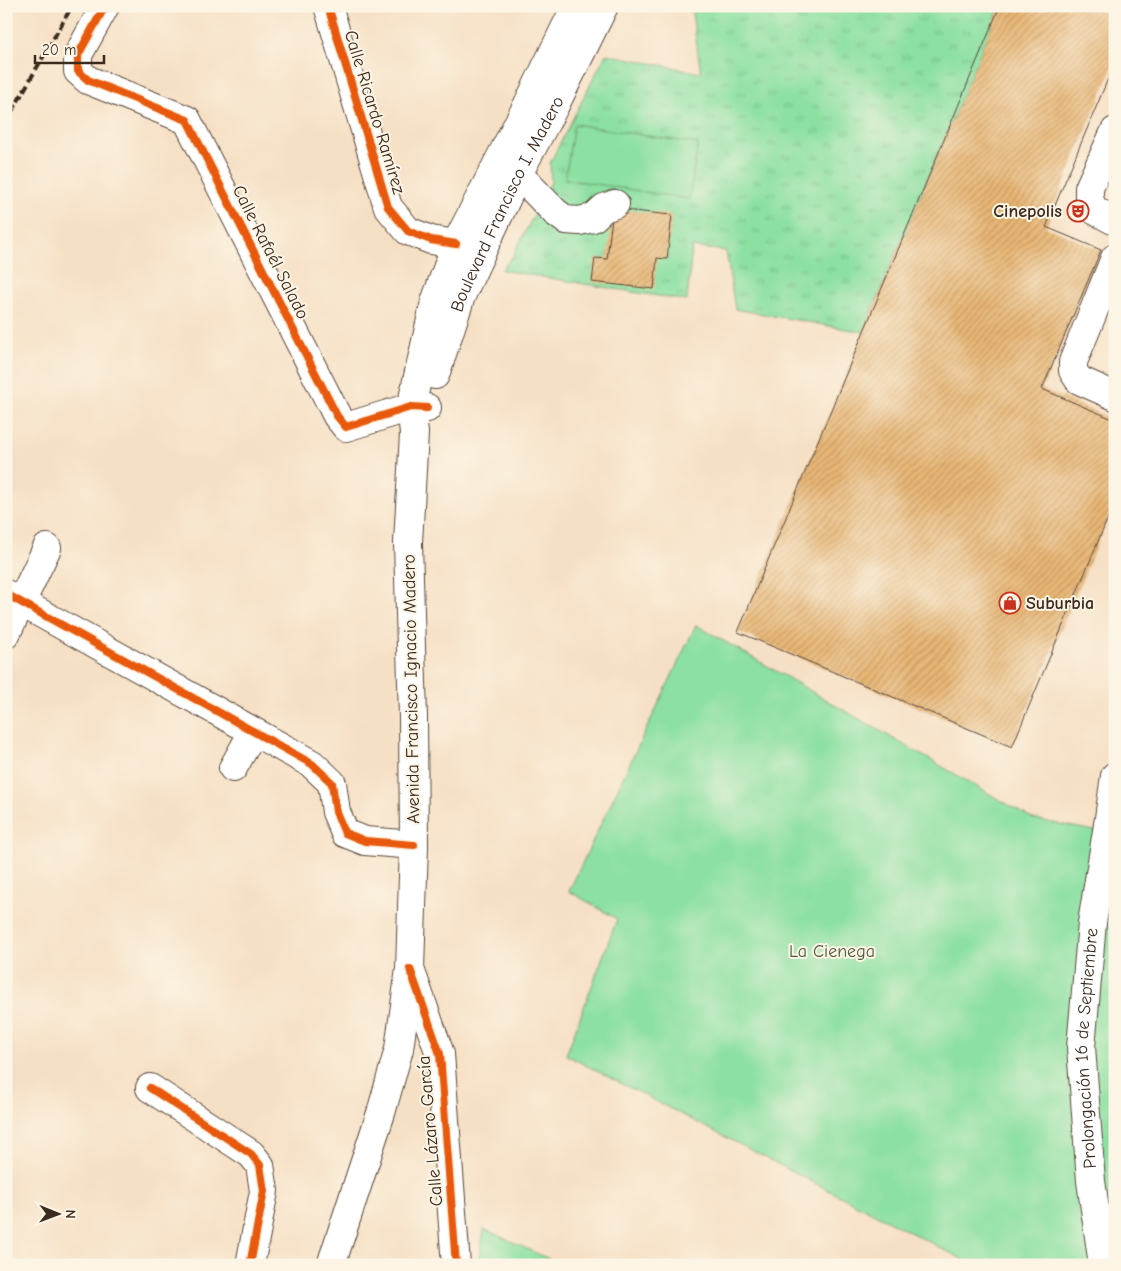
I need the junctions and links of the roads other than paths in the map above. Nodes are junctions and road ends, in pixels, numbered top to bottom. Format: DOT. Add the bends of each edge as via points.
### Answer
graph roads {
  1 [pos="106,6"];
  2 [pos="328,6"];
  3 [pos="576,6"];
  4 [pos="604,6"];
  5 [pos="1115,130"];
  6 [pos="518,174"];
  7 [pos="615,204"];
  8 [pos="1115,221"];
  9 [pos="456,244"];
  10 [pos="1115,258"];
  11 [pos="1115,396"];
  12 [pos="417,416"];
  13 [pos="48,548"];
  14 [pos="14,598"];
  15 [pos="6,634"];
  16 [pos="253,732"];
  17 [pos="233,768"];
  18 [pos="1115,776"];
  19 [pos="1113,815"];
  20 [pos="414,845"];
  21 [pos="410,969"];
  22 [pos="150,1088"];
  23 [pos="250,1265"];
  24 [pos="331,1265"];
  25 [pos="456,1265"];
  26 [pos="1103,1265"];
  1 -- 12 [label="main road, Calle Rafaél Salado" via="78,55 78,71 88,80 187,120 337,416 346,427"];
  2 -- 9 [label="main road, Calle Ricardo Ramírez" via="388,207 408,231 431,240"];
  3 -- 9 [label="main road, Boulevard Francisco I. Madero"];
  4 -- 6 [label="main road, Boulevard Francisco I. Madero"];
  5 -- 8 [label="main road" via="1089,188 1094,210"];
  6 -- 7 [label="main road" via="566,220 593,218 604,208"];
  6 -- 12 [label="main road, Boulevard Francisco I. Madero" via="461,296"];
  9 -- 12 [label="main road, Boulevard Francisco I. Madero" via="436,302"];
  10 -- 11 [label="main road" via="1073,362 1073,371 1079,380"];
  12 -- 20 [label="main road, Avenida Francisco Ignacio Madero" via="408,543"];
  13 -- 14 [label="main road"];
  14 -- 15 [label="main road"];
  14 -- 16 [label="main road"];
  16 -- 17 [label="main road"];
  16 -- 20 [label="main road" via="312,764 332,783 336,812 345,834 365,841"];
  18 -- 19 [label="main road, Prolongación 16 de Septiembre"];
  19 -- 26 [label="main road, Prolongación 16 de Septiembre" via="1092,923 1082,1046 1091,1181"];
  20 -- 21 [label="main road, Avenida Francisco Ignacio Madero"];
  21 -- 24 [label="main road, Avenida Francisco Ignacio Madero" via="400,1049"];
  21 -- 25 [label="main road, Calle Lázaro García" via="440,1054"];
  22 -- 23 [label="main road" via="251,1154 260,1165 264,1191"];
}
